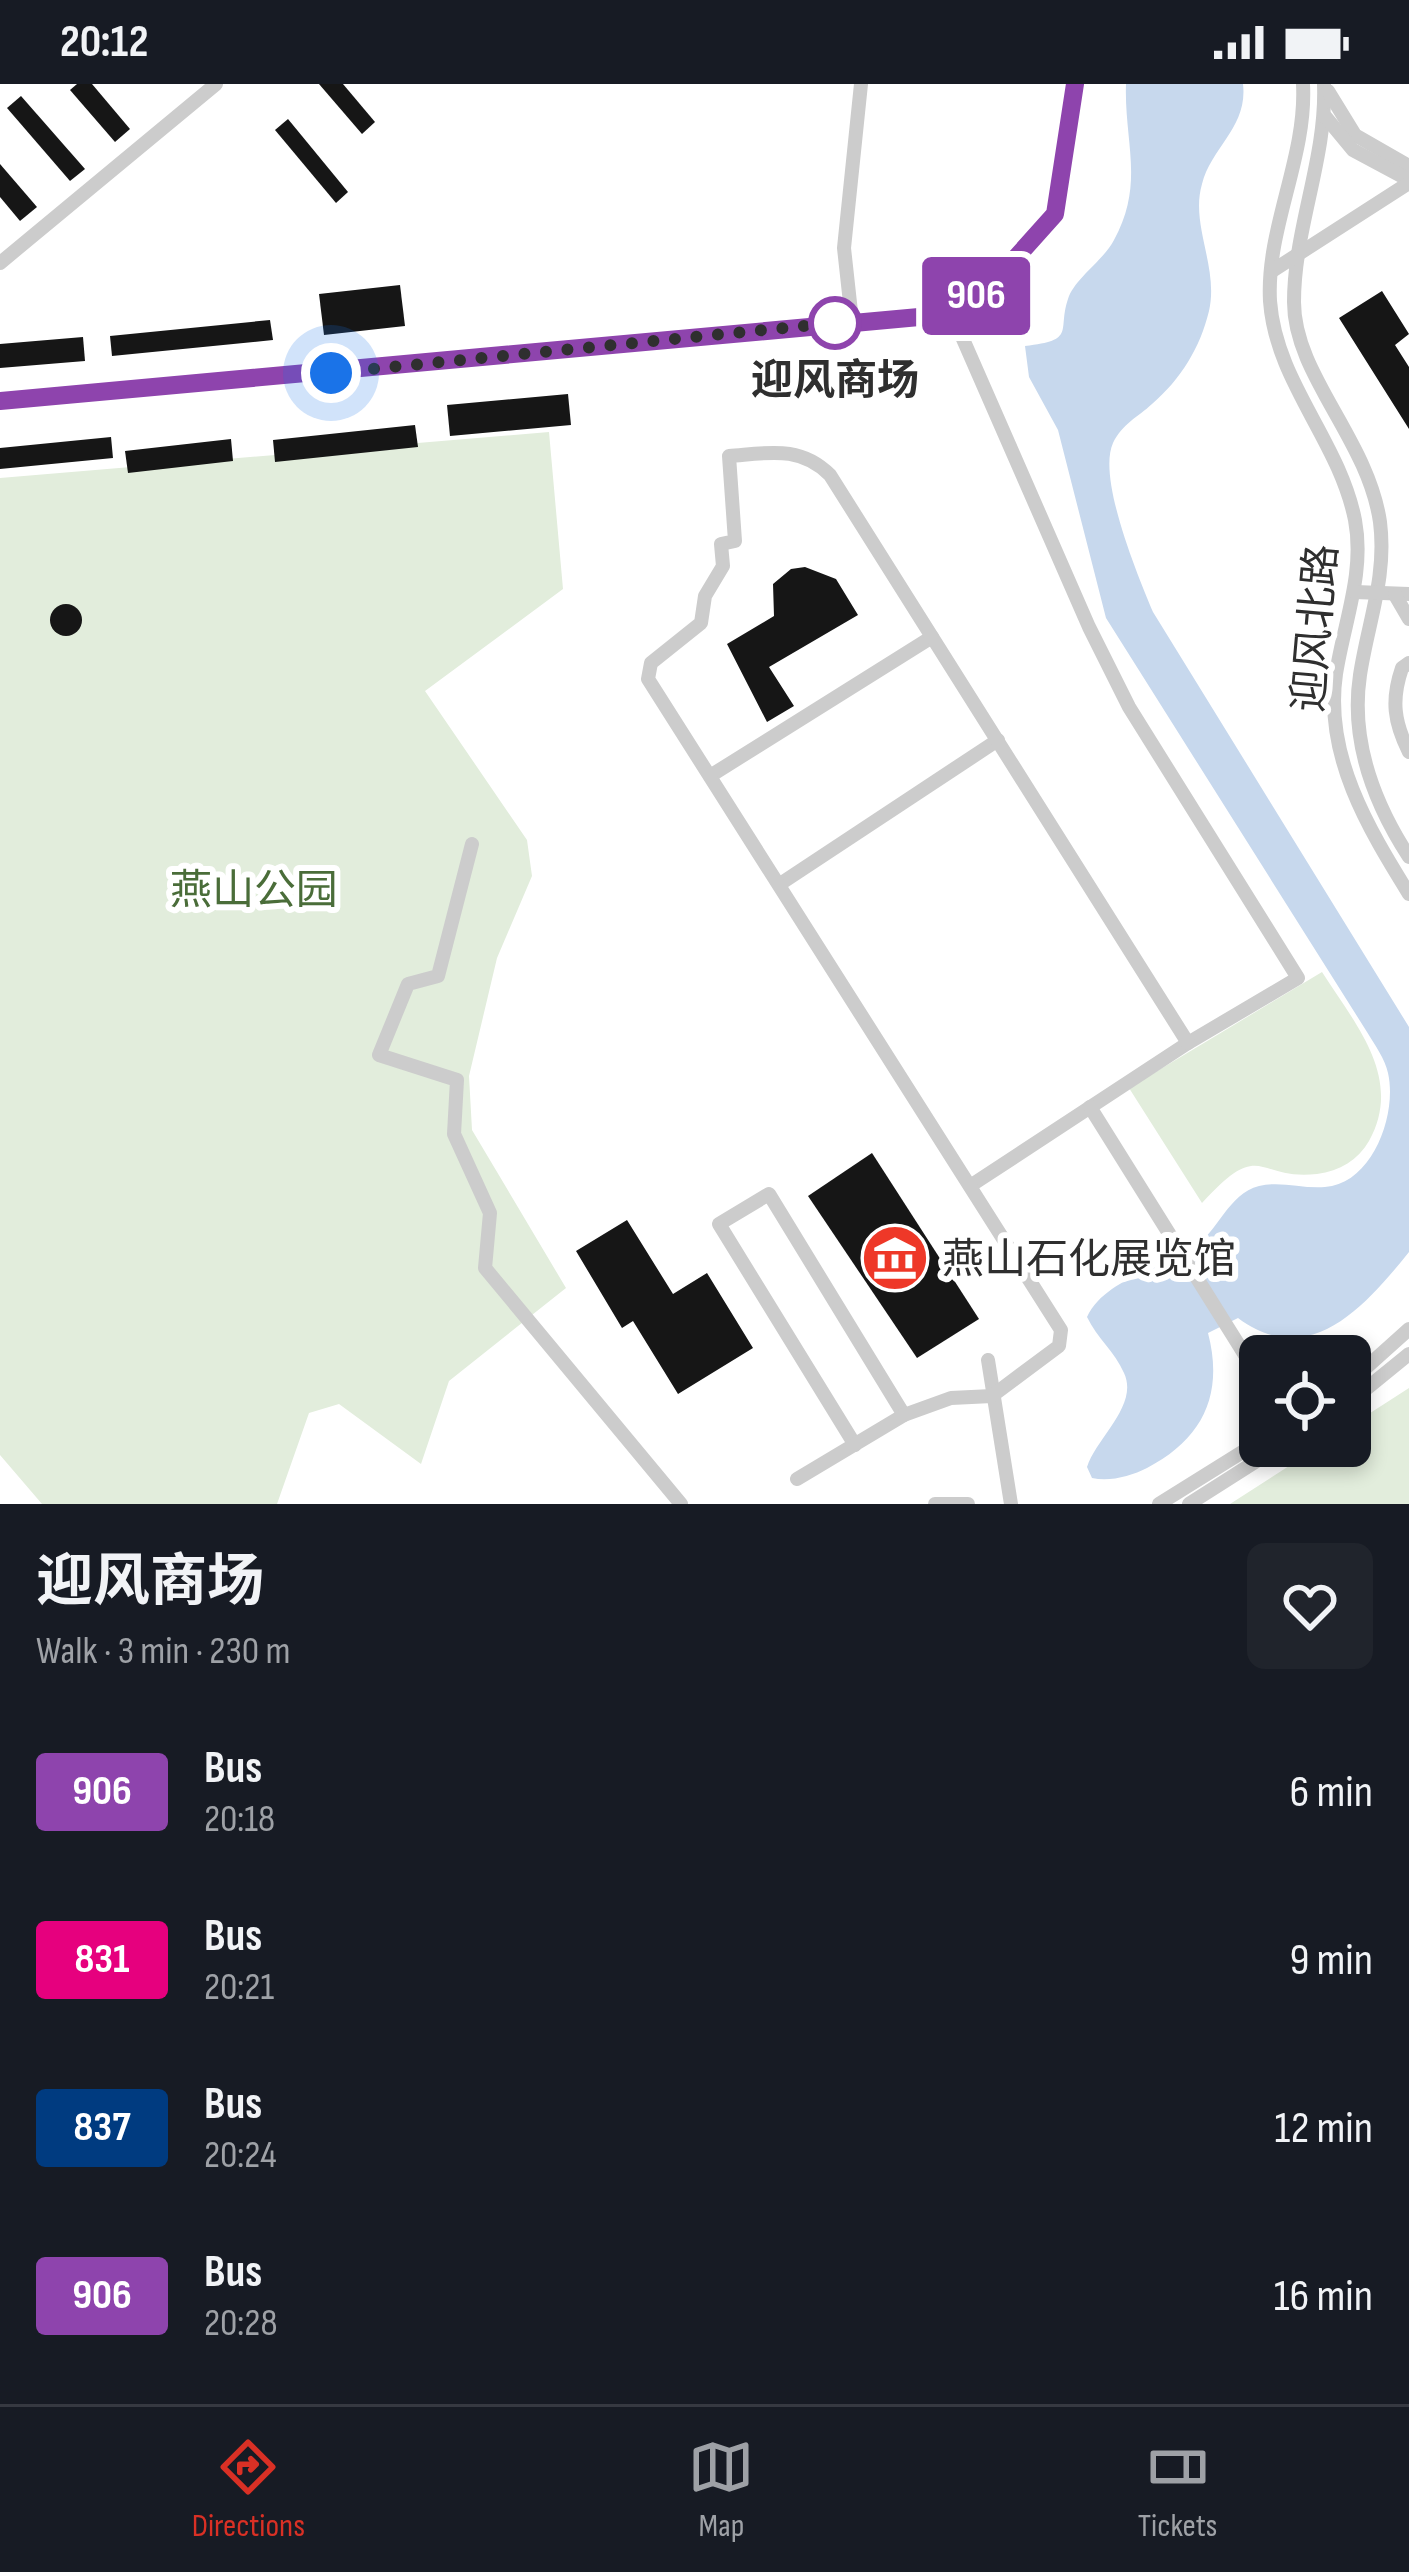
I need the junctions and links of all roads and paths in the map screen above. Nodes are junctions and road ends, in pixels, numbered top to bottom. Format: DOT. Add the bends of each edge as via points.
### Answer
graph roads {
  1 [pos="217,84"];
  2 [pos="861,84"];
  3 [pos="1075,84"];
  4 [pos="1306,84"];
  5 [pos="1324,84"];
  6 [pos="1325,118"];
  7 [pos="1409,166"];
  8 [pos="1409,181"];
  9 [pos="1300,253"];
  10 [pos="0,263"];
  11 [pos="1272,271"];
  12 [pos="952,314"];
  13 [pos="852,322"];
  14 [pos="0,401"];
  15 [pos="1355,592"];
  16 [pos="1395,595"];
  17 [pos="1409,619"];
  18 [pos="932,637"];
  19 [pos="1409,663"];
  20 [pos="998,740"];
  21 [pos="1409,752"];
  22 [pos="710,776"];
  23 [pos="1404,840"];
  24 [pos="472,844"];
  25 [pos="1409,857"];
  26 [pos="780,884"];
  27 [pos="1409,895"];
  28 [pos="1188,1043"];
  29 [pos="1090,1107"];
  30 [pos="970,1186"];
  31 [pos="1409,1329"];
  32 [pos="1239,1345"];
  33 [pos="1409,1354"];
  34 [pos="988,1360"];
  35 [pos="1371,1363"];
  36 [pos="1371,1385"];
  37 [pos="992,1396"];
  38 [pos="904,1415"];
  39 [pos="855,1445"];
  40 [pos="1239,1454"];
  41 [pos="1247,1467"];
  42 [pos="796,1478"];
  43 [pos="681,1504"];
  44 [pos="935,1504"];
  45 [pos="968,1504"];
  46 [pos="1011,1504"];
  47 [pos="1159,1504"];
  48 [pos="1189,1504"];
  1 -- 10 [label="street"];
  2 -- 13 [label="street" via="844,248"];
  3 -- 12 [label="street" via="1055,214 996,280"];
  4 -- 6 [label="street"];
  4 -- 11 [label="street, 迎风北路"];
  5 -- 6 [label="street, 迎风北路"];
  5 -- 7 [label="street" via="1355,135"];
  6 -- 8 [label="street" via="1353,150"];
  6 -- 9 [label="street, 迎风北路"];
  8 -- 9 [label="street"];
  9 -- 11 [label="street"];
  9 -- 16 [label="street, 迎风北路" via="1300,339 1357,443"];
  11 -- 15 [label="street, 迎风北路" via="1287,376 1347,489 1356,526"];
  12 -- 13 [label="street"];
  12 -- 28 [label="street" via="1130,707 1298,978"];
  13 -- 14 [label="street"];
  15 -- 16 [label="street"];
  15 -- 27 [label="street, 迎风北路" via="1337,671 1337,736 1359,809"];
  16 -- 17 [label="street"];
  16 -- 23 [label="street, 迎风北路" via="1360,675 1360,735 1377,802"];
  18 -- 20 [label="street"];
  18 -- 22 [label="street"];
  18 -- 22 [label="street" via="819,464 787,451 730,456 734,541 721,544 723,566 704,596 700,623 660,654 648,679"];
  19 -- 21 [label="street" via="1393,694"];
  20 -- 26 [label="street"];
  20 -- 28 [label="street"];
  22 -- 26 [label="street"];
  23 -- 25 [label="street, 迎风北路"];
  24 -- 43 [label="street" via="438,976 408,984 379,1055 457,1080 454,1134 490,1213 485,1268"];
  26 -- 30 [label="street"];
  28 -- 29 [label="street"];
  29 -- 30 [label="street"];
  29 -- 32 [label="street"];
  30 -- 37 [label="street" via="1060,1330 1059,1346"];
  31 -- 35 [label="street"];
  33 -- 36 [label="street"];
  34 -- 37 [label="street"];
  37 -- 38 [label="street" via="950,1398"];
  37 -- 46 [label="street"];
  38 -- 39 [label="street"];
  38 -- 39 [label="street" via="769,1194 736,1214 719,1225"];
  39 -- 42 [label="street"];
  40 -- 47 [label="street"];
  41 -- 48 [label="street"];
  44 -- 45 [label="street"];
}
